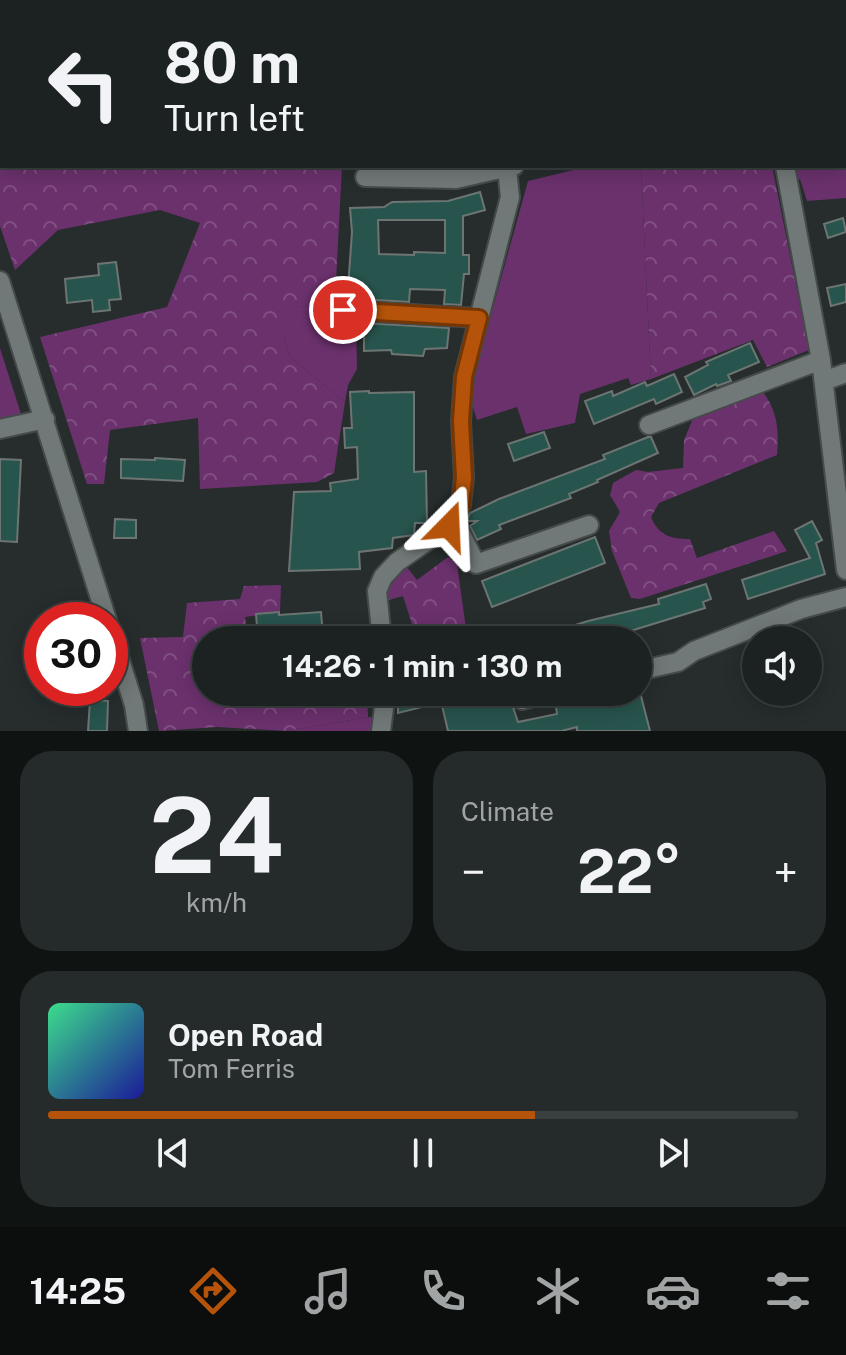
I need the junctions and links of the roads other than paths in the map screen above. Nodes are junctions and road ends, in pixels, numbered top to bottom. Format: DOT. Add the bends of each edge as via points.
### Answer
graph roads {
  1 [pos="510,168"];
  2 [pos="785,168"];
  3 [pos="365,177"];
  4 [pos="0,281"];
  5 [pos="343,310"];
  6 [pos="479,318"];
  7 [pos="821,360"];
  8 [pos="846,373"];
  9 [pos="824,381"];
  10 [pos="45,419"];
  11 [pos="649,425"];
  12 [pos="0,429"];
  13 [pos="453,518"];
  14 [pos="589,525"];
  15 [pos="846,570"];
  16 [pos="846,597"];
  17 [pos="101,602"];
  18 [pos="381,626"];
  19 [pos="652,668"];
  20 [pos="128,686"];
  21 [pos="384,706"];
  22 [pos="138,731"];
  23 [pos="381,731"];
  1 -- 3 [label="street" via="456,179"];
  1 -- 6 [label="street" via="510,197"];
  2 -- 7 [label="street"];
  4 -- 10 [label="street"];
  5 -- 6 [label="street"];
  6 -- 13 [label="street" via="464,377 464,478 461,505"];
  7 -- 9 [label="street"];
  7 -- 11 [label="street"];
  8 -- 9 [label="street"];
  9 -- 15 [label="street"];
  10 -- 12 [label="street"];
  10 -- 17 [label="street"];
  13 -- 14 [label="street" via="476,564"];
  13 -- 18 [label="street" via="383,577 377,591"];
  16 -- 19 [label="street" via="801,609 678,662"];
  20 -- 22 [label="street"];
  21 -- 23 [label="street"];
}
